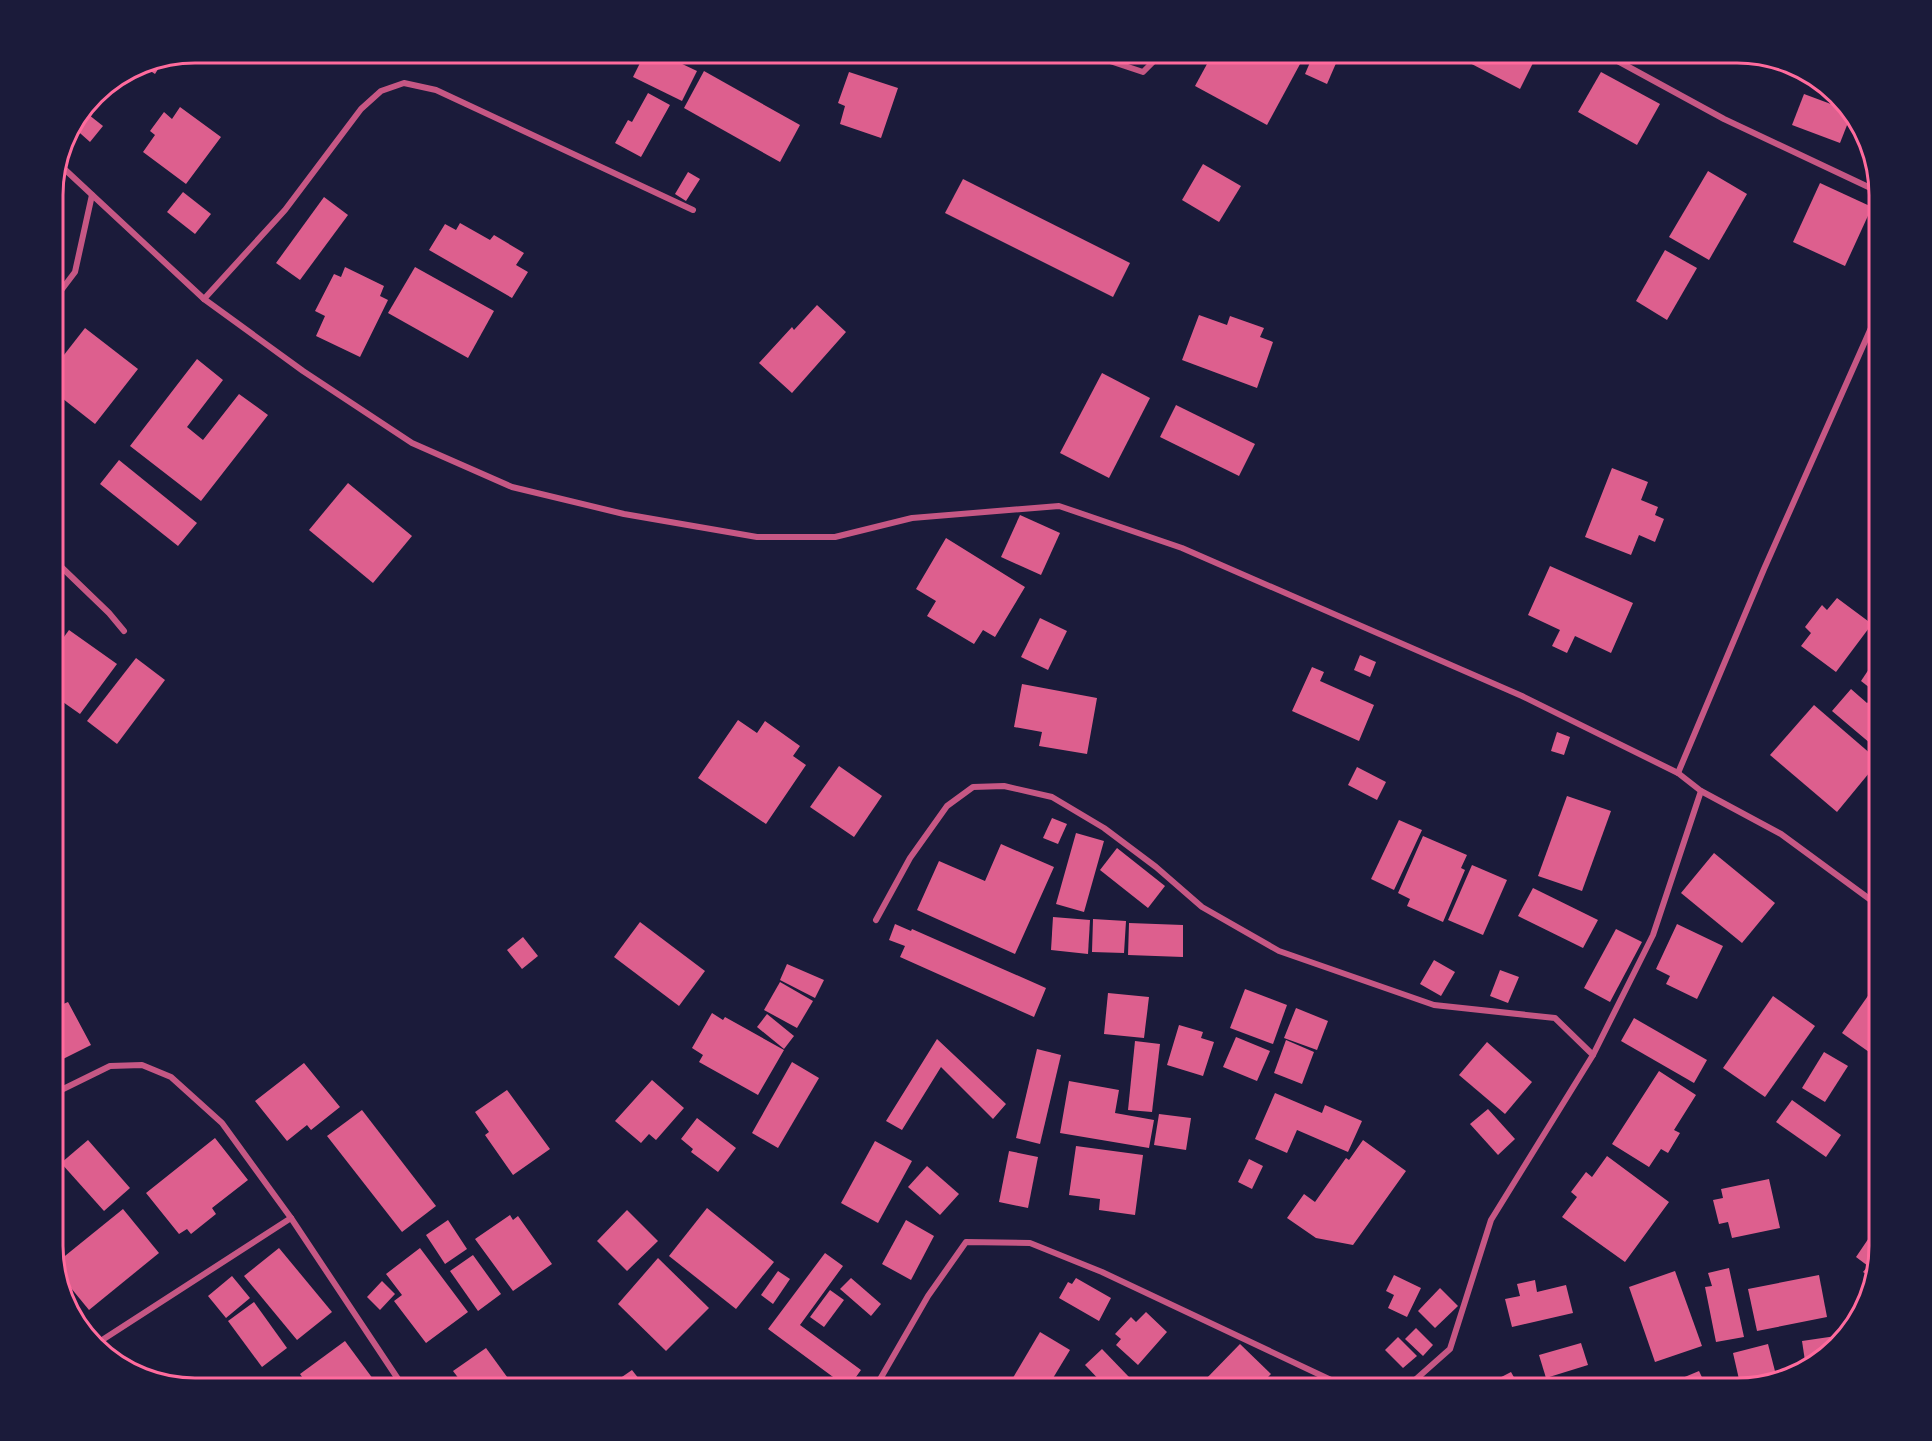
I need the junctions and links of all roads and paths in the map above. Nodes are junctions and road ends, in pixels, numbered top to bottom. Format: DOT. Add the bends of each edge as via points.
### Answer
graph roads {
  1 [pos="1117,63"];
  2 [pos="1152,63"];
  3 [pos="1623,63"];
  4 [pos="65,170"];
  5 [pos="1869,187"];
  6 [pos="93,195"];
  7 [pos="693,210"];
  8 [pos="63,288"];
  9 [pos="204,298"];
  10 [pos="1869,335"];
  11 [pos="63,569"];
  12 [pos="124,631"];
  13 [pos="1678,774"];
  14 [pos="1701,791"];
  15 [pos="1869,898"];
  16 [pos="876,920"];
  17 [pos="1593,1055"];
  18 [pos="63,1089"];
  19 [pos="291,1218"];
  20 [pos="103,1340"];
  21 [pos="398,1378"];
  22 [pos="881,1378"];
  23 [pos="1325,1378"];
  24 [pos="1418,1378"];
  1 -- 2 [label="street" via="1143,72"];
  3 -- 5 [label="street" via="1724,119"];
  4 -- 6 [label="street"];
  6 -- 8 [label="street" via="75,272"];
  6 -- 9 [label="street"];
  7 -- 9 [label="street" via="436,90 404,83 381,91 360,109 285,210"];
  9 -- 13 [label="street" via="303,371 412,443 512,487 624,514 757,537 835,537 912,518 1059,506 1182,548 1522,696"];
  10 -- 13 [label="street"];
  11 -- 12 [label="street"];
  13 -- 14 [label="street"];
  14 -- 15 [label="street" via="1780,834"];
  14 -- 17 [label="street" via="1653,935"];
  16 -- 17 [label="street" via="910,858 947,806 973,787 1004,786 1052,797 1104,828 1202,908 1279,951 1434,1005 1555,1017"];
  17 -- 24 [label="street" via="1491,1220 1450,1349"];
  18 -- 19 [label="street" via="110,1066 142,1065 171,1077 222,1123"];
  19 -- 20 [label="street"];
  19 -- 21 [label="street"];
  22 -- 23 [label="street" via="928,1296 966,1242 1030,1243 1102,1272"];
}
